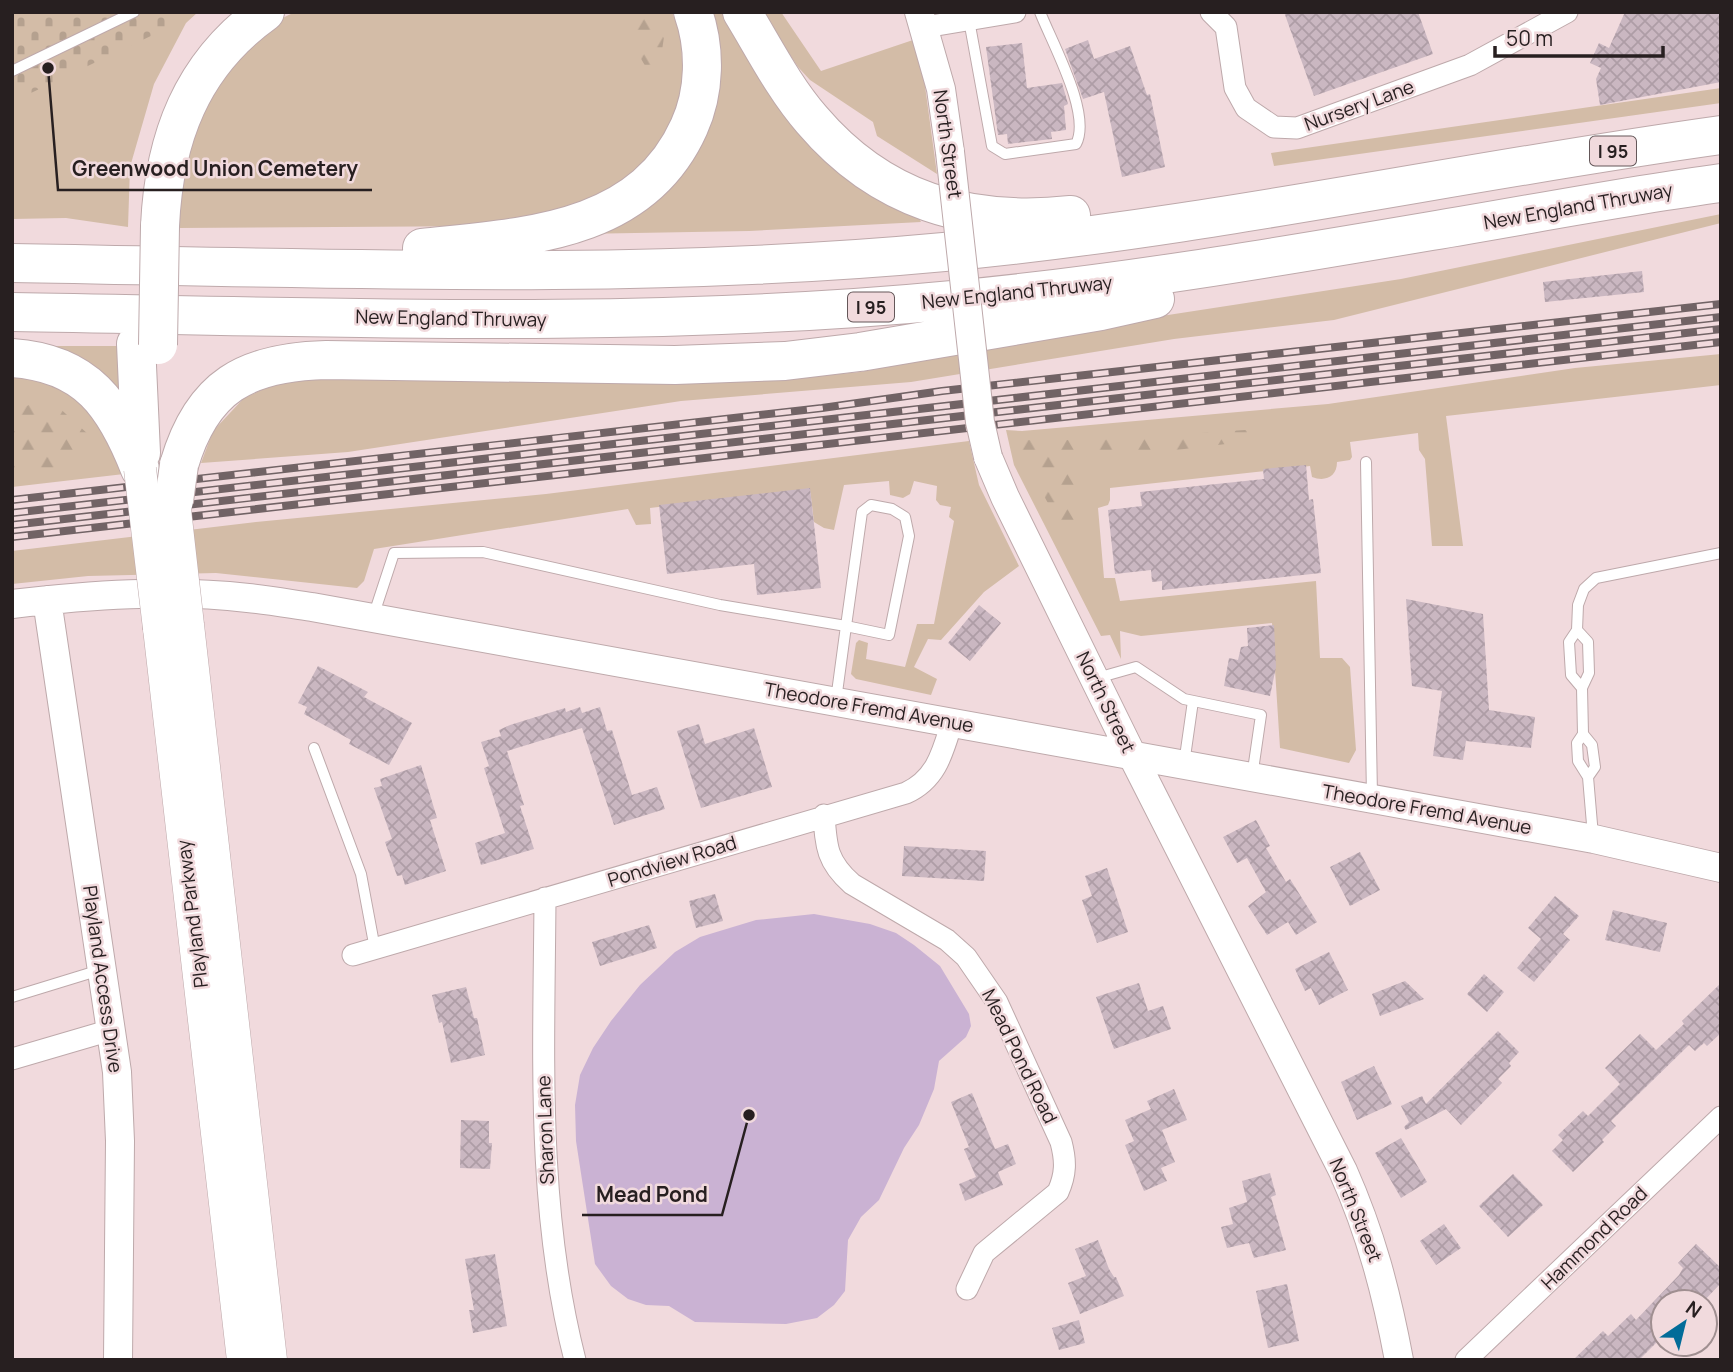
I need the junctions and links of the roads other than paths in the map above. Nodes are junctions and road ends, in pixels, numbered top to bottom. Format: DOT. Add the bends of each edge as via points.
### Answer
graph roads {
  1 [pos="134,12"];
  2 [pos="227,12"];
  3 [pos="265,12"];
  4 [pos="693,12"];
  5 [pos="742,12"];
  6 [pos="1015,12"];
  7 [pos="1040,12"];
  8 [pos="1210,12"];
  9 [pos="1567,12"];
  10 [pos="922,20"];
  11 [pos="969,20"];
  12 [pos="12,71"];
  13 [pos="1721,135"];
  14 [pos="1505,169"];
  15 [pos="1721,183"];
  16 [pos="149,226"];
  17 [pos="1356,244"];
  18 [pos="12,263"];
  19 [pos="253,267"];
  20 [pos="12,312"];
  21 [pos="12,358"];
  22 [pos="1366,462"];
  23 [pos="165,475"];
  24 [pos="1721,553"];
  25 [pos="47,600"];
  26 [pos="12,604"];
  27 [pos="373,617"];
  28 [pos="174,626"];
  29 [pos="846,626"];
  30 [pos="1577,630"];
  31 [pos="1095,679"];
  32 [pos="1582,688"];
  33 [pos="836,701"];
  34 [pos="1194,701"];
  35 [pos="952,722"];
  36 [pos="314,748"];
  37 [pos="1132,755"];
  38 [pos="1184,765"];
  39 [pos="1252,777"];
  40 [pos="1372,799"];
  41 [pos="824,815"];
  42 [pos="1594,839"];
  43 [pos="1721,868"];
  44 [pos="545,898"];
  45 [pos="375,949"];
  46 [pos="353,955"];
  47 [pos="102,969"];
  48 [pos="12,997"];
  49 [pos="111,1030"];
  50 [pos="12,1059"];
  51 [pos="1721,1117"];
  52 [pos="256,1227"];
  53 [pos="967,1289"];
  54 [pos="118,1360"];
  55 [pos="241,1360"];
  56 [pos="271,1360"];
  57 [pos="289,1360"];
  58 [pos="575,1360"];
  59 [pos="1399,1360"];
  60 [pos="1466,1360"];
  1 -- 12 [label="lane"];
  2 -- 16 [label="highway" via="195,46 163,96 140,178"];
  3 -- 16 [label="highway" via="212,62 185,107"];
  4 -- 19 [label="highway" via="702,58 692,120 660,174 624,204 576,224 522,237"];
  5 -- 14 [label="highway" via="810,118 849,158 918,198 974,215 1061,216"];
  6 -- 11 [label="street"];
  7 -- 11 [label="lane" via="1072,89 1080,137 1076,144 1005,154 992,146"];
  8 -- 9 [label="street, Nursery Lane" via="1226,27 1235,88 1246,108 1274,127 1297,128 1470,65"];
  10 -- 11 [label="street"];
  10 -- 31 [label="street, North Street, bridge" via="941,89 988,457"];
  13 -- 14 [label="highway, I 95"];
  14 -- 19 [label="highway, I 95" via="1159,226 902,256 620,270"];
  15 -- 17 [label="highway, New England Thruway / I 95"];
  16 -- 23 [label="highway, bridge" via="147,345"];
  17 -- 20 [label="highway, New England Thruway / I 95" via="1046,290 777,313 532,319"];
  17 -- 23 [label="highway" via="1273,271 1101,311 785,361 712,365 287,362 253,371 217,394"];
  18 -- 19 [label="highway, I 95"];
  21 -- 23 [label="highway" via="54,365 82,379"];
  22 -- 40 [label="lane"];
  23 -- 28 [label="main road, Playland Parkway, bridge"];
  23 -- 28 [label="main road, Playland Parkway, bridge"];
  24 -- 30 [label="lane" via="1595,578 1578,605"];
  25 -- 26 [label="street, Theodore Fremd Avenue"];
  25 -- 27 [label="street, Theodore Fremd Avenue" via="214,595"];
  25 -- 47 [label="street, Playland Access Drive"];
  27 -- 29 [label="lane" via="394,553 483,552 720,604"];
  27 -- 33 [label="street, Theodore Fremd Avenue"];
  28 -- 52 [label="main road, Playland Parkway"];
  28 -- 55 [label="main road, Playland Parkway"];
  29 -- 29 [label="lane" via="862,512 871,505 892,509 905,517 909,537 889,635"];
  29 -- 33 [label="lane"];
  30 -- 32 [label="lane" via="1588,642 1589,673"];
  30 -- 32 [label="lane" via="1569,642 1570,658 1572,675"];
  31 -- 34 [label="lane" via="1136,667"];
  31 -- 37 [label="street, North Street"];
  32 -- 42 [label="lane" via="1583,734 1592,745 1595,767 1588,777"];
  33 -- 35 [label="street, Theodore Fremd Avenue"];
  34 -- 38 [label="lane"];
  34 -- 39 [label="lane" via="1261,715"];
  35 -- 37 [label="street, Theodore Fremd Avenue"];
  35 -- 41 [label="street, Pondview Road" via="940,760 919,787"];
  36 -- 45 [label="lane" via="361,874"];
  37 -- 38 [label="street, Theodore Fremd Avenue"];
  37 -- 59 [label="street, North Street" via="1361,1212 1375,1252"];
  38 -- 39 [label="street, Theodore Fremd Avenue"];
  39 -- 40 [label="street, Theodore Fremd Avenue"];
  40 -- 42 [label="street, Theodore Fremd Avenue"];
  41 -- 44 [label="street, Pondview Road"];
  41 -- 53 [label="street, Mead Pond Road" via="829,855 838,872 947,940 981,976 1061,1142 1066,1161 1058,1192 984,1253"];
  42 -- 43 [label="street, Theodore Fremd Avenue"];
  44 -- 45 [label="street, Pondview Road"];
  44 -- 58 [label="street, Sharon Lane" via="546,1182 558,1278"];
  45 -- 46 [label="street, Pondview Road"];
  47 -- 48 [label="lane"];
  47 -- 49 [label="street, Playland Access Drive"];
  49 -- 50 [label="street"];
  49 -- 54 [label="street, Playland Access Drive" via="120,1141"];
  51 -- 60 [label="street, Hammond Road"];
  52 -- 56 [label="main road, Playland Parkway"];
  52 -- 57 [label="main road"];
}
